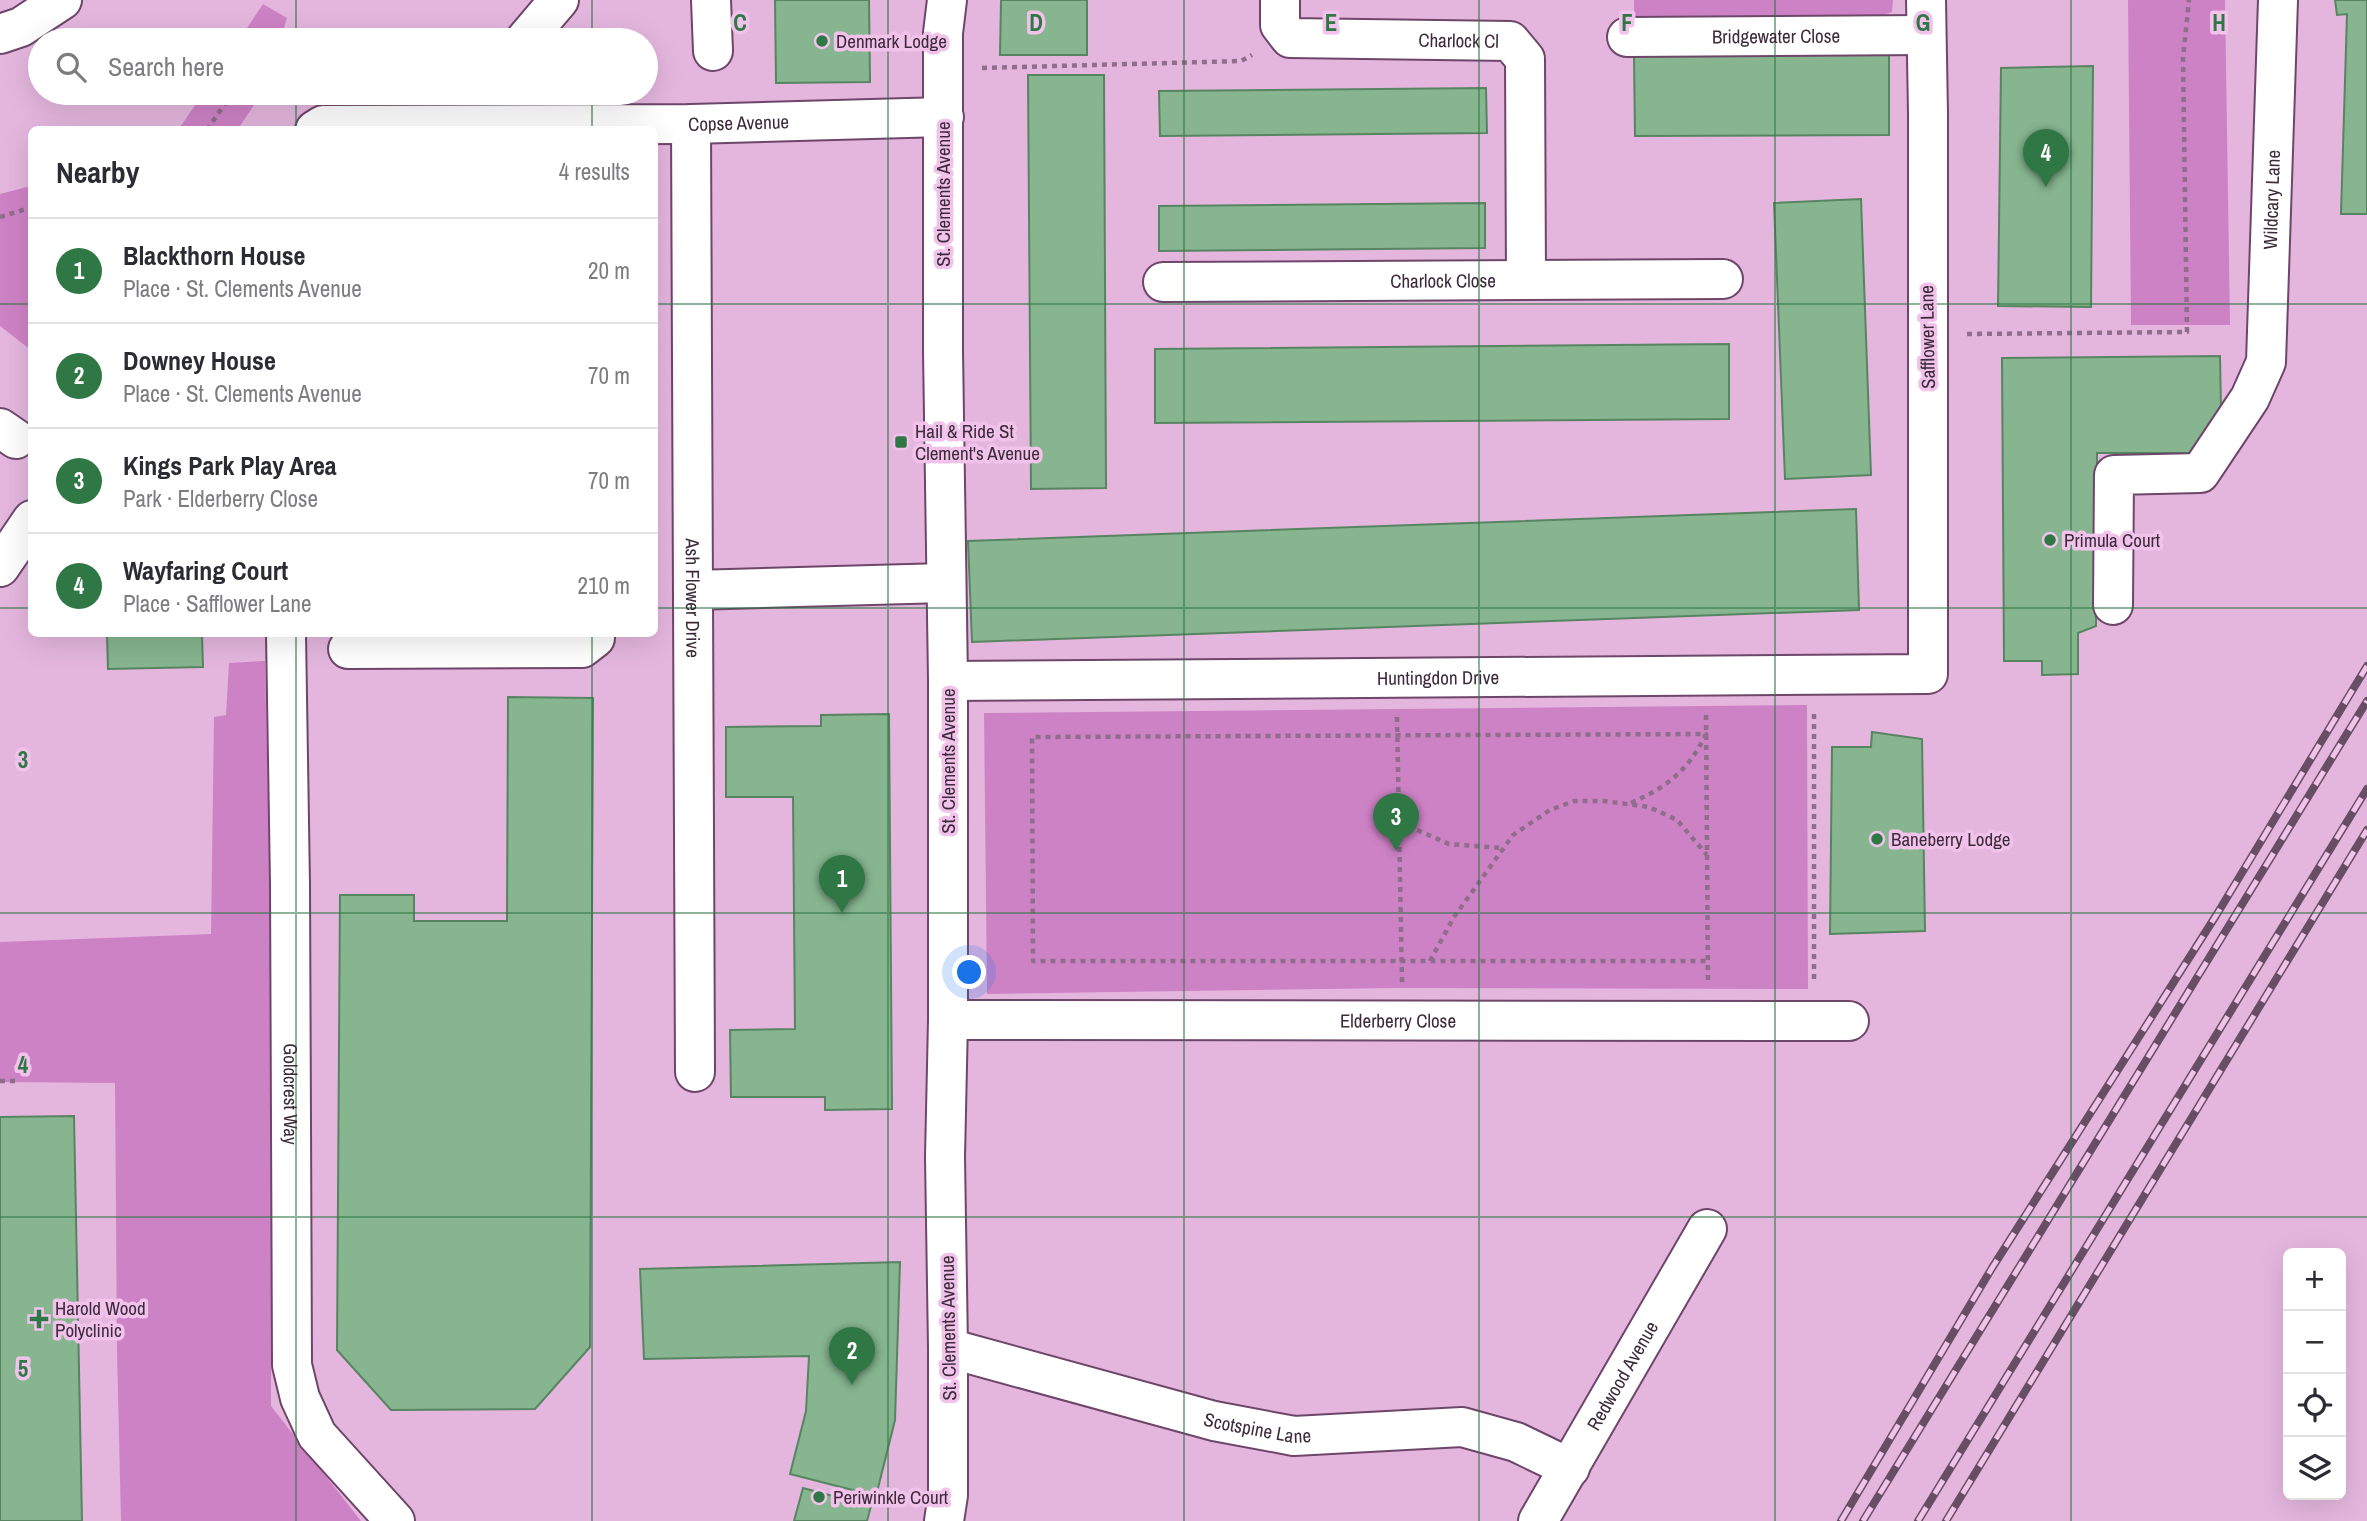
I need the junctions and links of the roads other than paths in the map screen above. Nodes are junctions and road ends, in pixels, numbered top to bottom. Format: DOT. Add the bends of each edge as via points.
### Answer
graph roads {
  1 [pos="62,0"];
  2 [pos="559,0"];
  3 [pos="711,0"];
  4 [pos="947,0"];
  5 [pos="1280,0"];
  6 [pos="2277,0"];
  7 [pos="1926,18"];
  8 [pos="535,28"];
  9 [pos="0,34"];
  10 [pos="1627,37"];
  11 [pos="713,51"];
  12 [pos="944,117"];
  13 [pos="691,124"];
  14 [pos="510,126"];
  15 [pos="1526,279"];
  16 [pos="1723,279"];
  17 [pos="1163,282"];
  18 [pos="28,526"];
  19 [pos="0,567"];
  20 [pos="945,583"];
  21 [pos="693,590"];
  22 [pos="2113,605"];
  23 [pos="286,637"];
  24 [pos="595,637"];
  25 [pos="348,649"];
  26 [pos="1928,674"];
  27 [pos="948,681"];
  28 [pos="948,1020"];
  29 [pos="1832,1021"];
  30 [pos="695,1072"];
  31 [pos="1707,1229"];
  32 [pos="948,1348"];
  33 [pos="1570,1468"];
  34 [pos="395,1521"];
  35 [pos="944,1521"];
  36 [pos="1538,1521"];
  1 -- 9 [label="street" via="21,27"];
  2 -- 8 [label="street"];
  3 -- 11 [label="street"];
  4 -- 12 [label="street, St. Clements Avenue"];
  5 -- 15 [label="street, Charlock Cl" via="1280,25 1290,37 1510,41 1525,59"];
  6 -- 22 [label="street, Wildcary Lane" via="2266,362 2250,398 2200,473 2114,475"];
  7 -- 10 [label="street, Bridgewater Close"];
  7 -- 26 [label="street, Safflower Lane"];
  12 -- 13 [label="street, Copse Avenue"];
  12 -- 20 [label="street, St. Clements Avenue"];
  13 -- 14 [label="street, Copse Avenue"];
  13 -- 21 [label="street, Ash Flower Drive"];
  15 -- 16 [label="street, Charlock Close"];
  15 -- 17 [label="street, Charlock Close"];
  18 -- 19 [label="street"];
  20 -- 21 [label="street"];
  20 -- 27 [label="street, St. Clements Avenue"];
  21 -- 30 [label="street, Ash Flower Drive"];
  23 -- 34 [label="street, Goldcrest Way" via="292,1365 300,1398 317,1434"];
  24 -- 25 [label="street" via="582,648"];
  26 -- 27 [label="street, Huntingdon Drive"];
  27 -- 28 [label="street, St. Clements Avenue"];
  28 -- 29 [label="street, Elderberry Close"];
  28 -- 32 [label="street, St. Clements Avenue"];
  31 -- 33 [label="street, Redwood Avenue"];
  32 -- 33 [label="street, Scotspine Lane" via="1214,1421 1294,1436 1462,1427 1516,1442"];
  32 -- 35 [label="street, St. Clements Avenue"];
  33 -- 36 [label="street, Redwood Avenue"];
}
